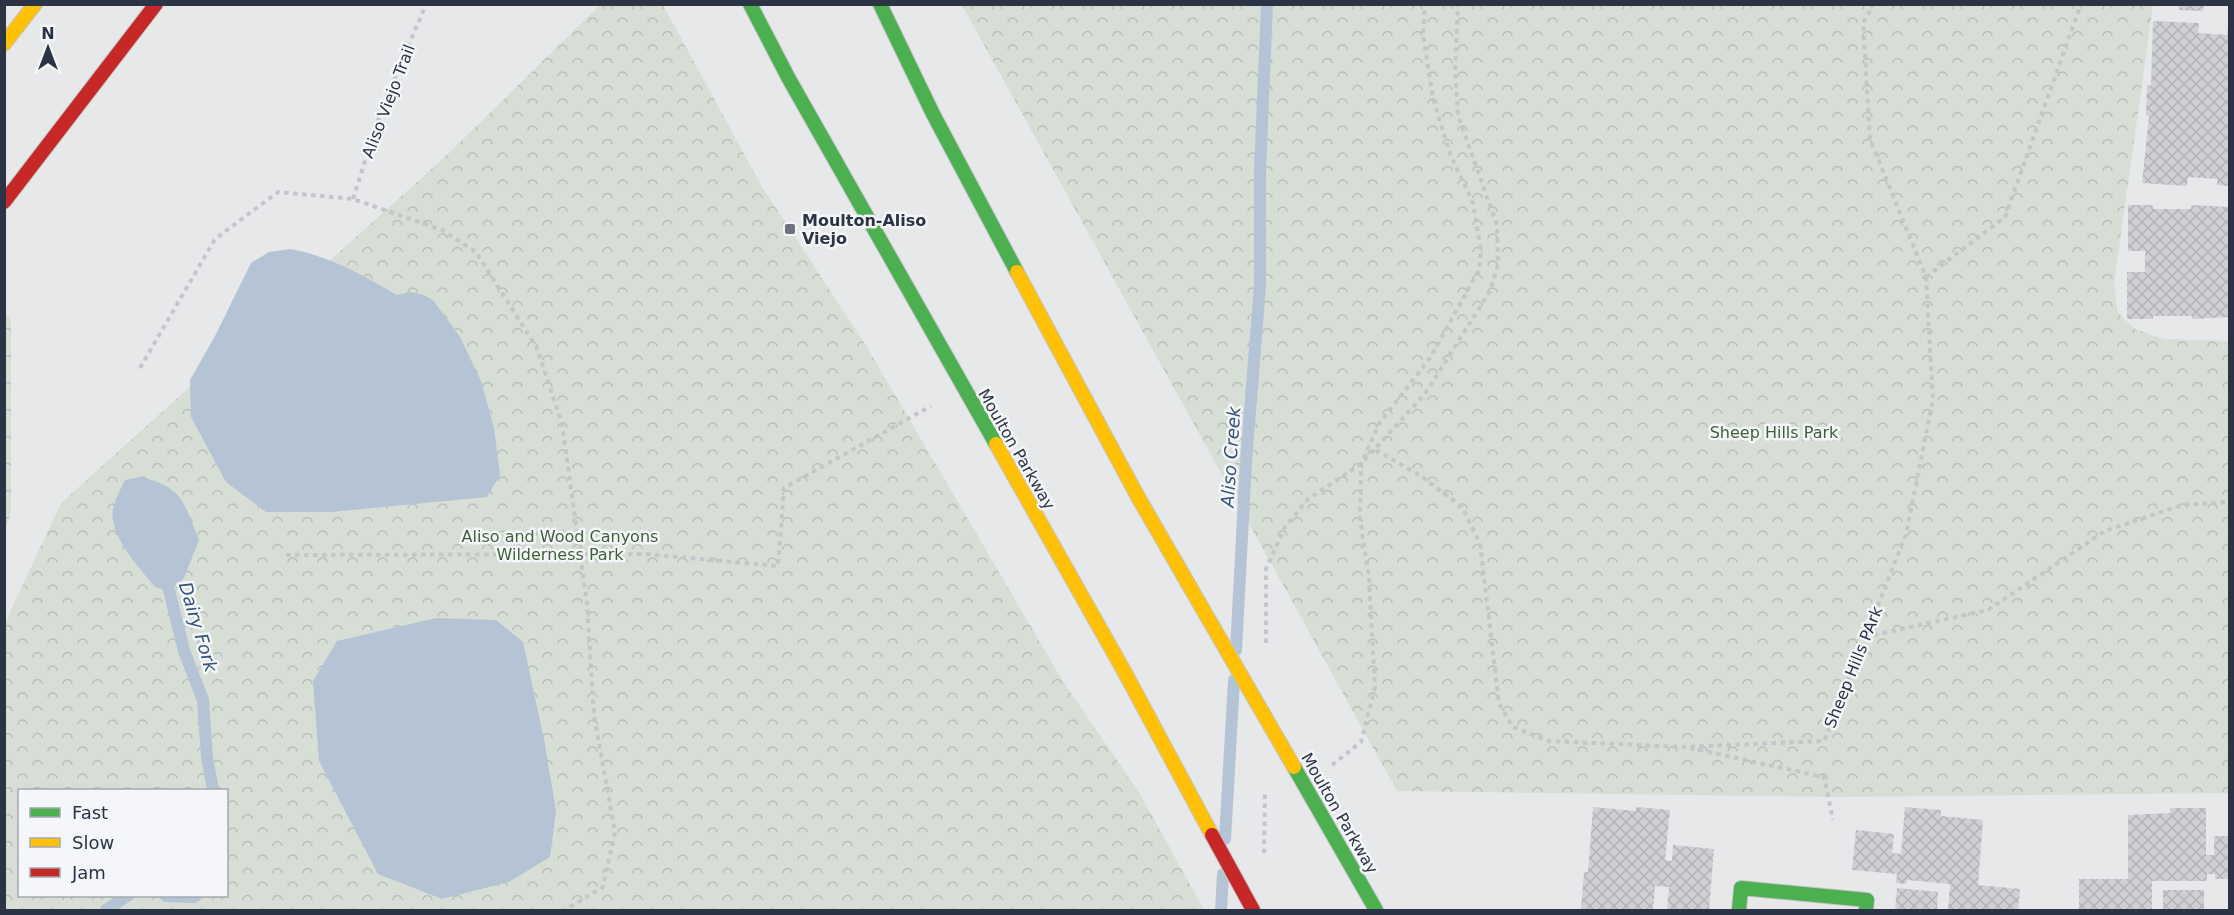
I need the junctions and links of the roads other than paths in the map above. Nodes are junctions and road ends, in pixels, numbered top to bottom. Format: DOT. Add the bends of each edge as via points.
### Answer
graph roads {
  1 [pos="35,4"];
  2 [pos="156,4"];
  3 [pos="750,4"];
  4 [pos="880,4"];
  5 [pos="4,44"];
  6 [pos="4,202"];
  7 [pos="1254,910"];
  8 [pos="1376,910"];
  9 [pos="1738,910"];
  10 [pos="1866,910"];
  1 -- 5 [label="main road"];
  2 -- 6 [label="main road"];
  3 -- 7 [label="main road, Moulton Parkway"];
  4 -- 8 [label="main road, Moulton Parkway, bridge" via="933,114 1138,497"];
  9 -- 10 [label="main road" via="1741,888 1867,900"];
}
